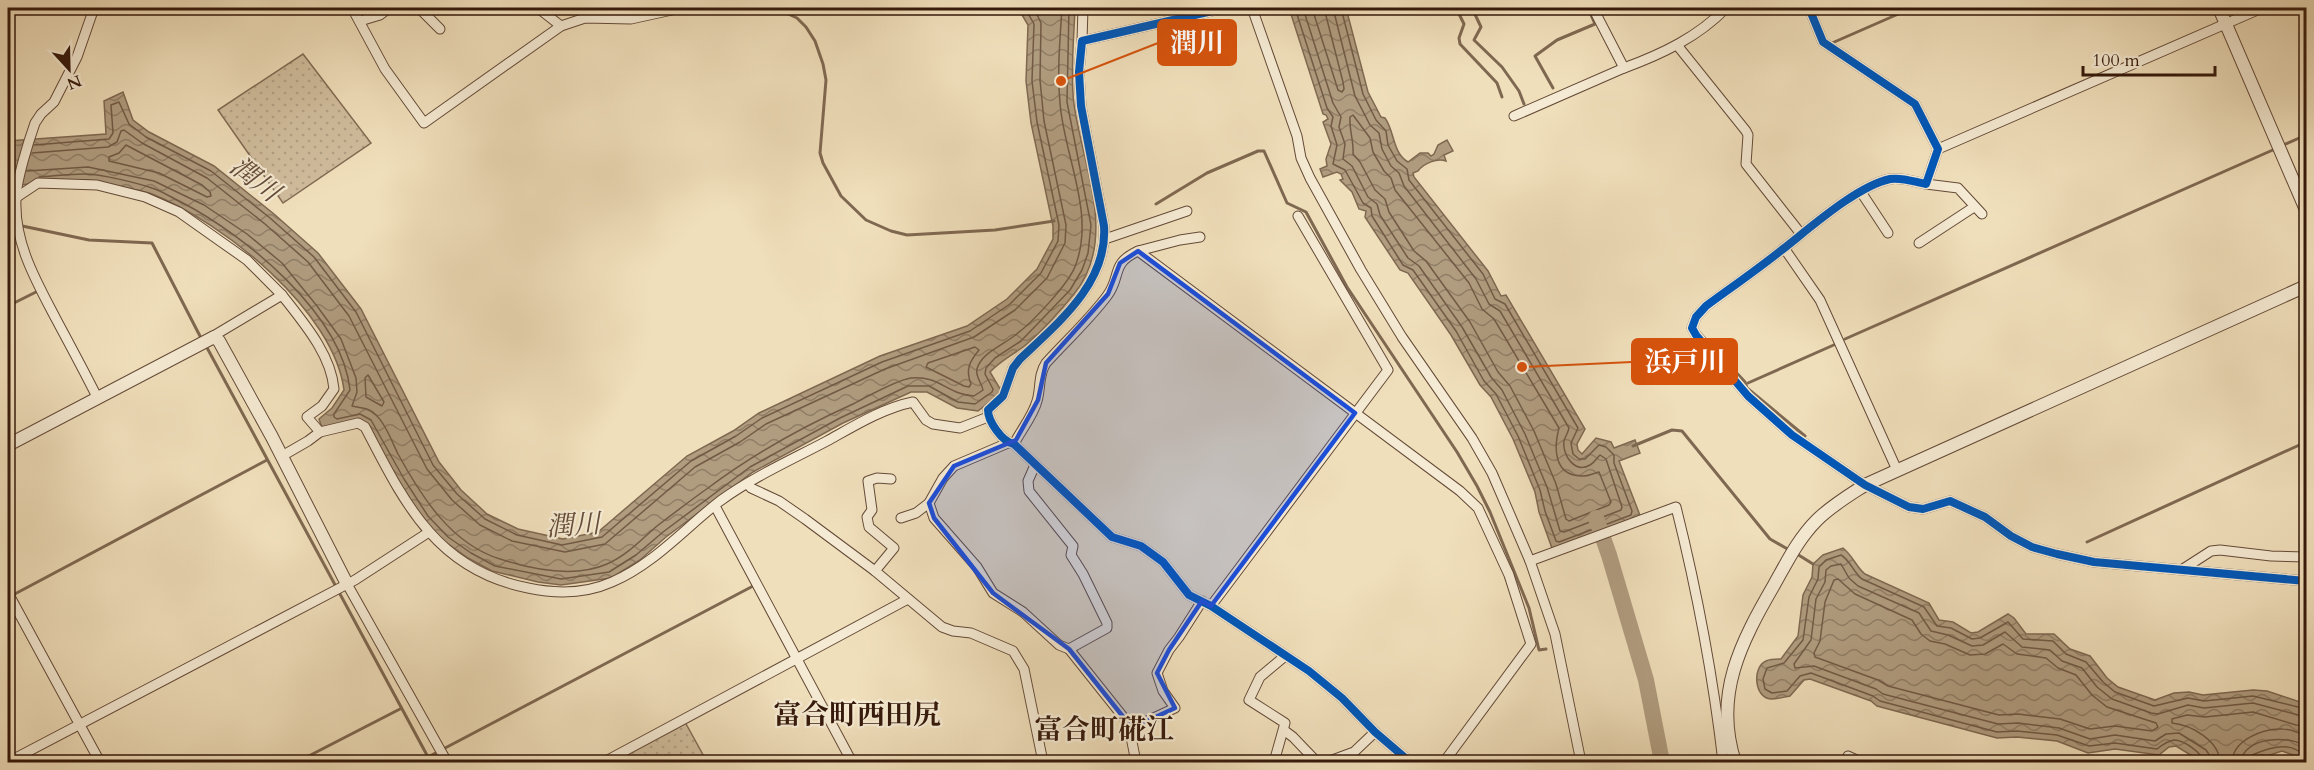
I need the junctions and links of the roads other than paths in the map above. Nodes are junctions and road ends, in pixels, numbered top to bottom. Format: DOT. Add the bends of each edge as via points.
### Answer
graph roads {
  1 [pos="94,8"];
  2 [pos="352,8"];
  3 [pos="389,8"];
  4 [pos="419,8"];
  5 [pos="538,8"];
  6 [pos="681,8"];
  7 [pos="1083,8"];
  8 [pos="1225,8"];
  9 [pos="1252,8"];
  10 [pos="1593,8"];
  11 [pos="1726,8"];
  12 [pos="1809,8"];
  13 [pos="2219,8"];
  14 [pos="2262,8"];
  15 [pos="360,21"];
  16 [pos="2226,24"];
  17 [pos="561,26"];
  18 [pos="440,29"];
  19 [pos="1082,40"];
  20 [pos="1677,45"];
  21 [pos="1624,68"];
  22 [pos="1514,116"];
  23 [pos="1938,149"];
  24 [pos="1926,184"];
  25 [pos="1861,192"];
  26 [pos="15,198"];
  27 [pos="1974,207"];
  28 [pos="2307,210"];
  29 [pos="1187,211"];
  30 [pos="1982,214"];
  31 [pos="1298,216"];
  32 [pos="13,230"];
  33 [pos="1888,233"];
  34 [pos="1801,234"];
  35 [pos="1200,237"];
  36 [pos="1105,239"];
  37 [pos="1919,243"];
  38 [pos="1784,248"];
  39 [pos="1138,251"];
  40 [pos="2307,286"];
  41 [pos="282,294"];
  42 [pos="210,338"];
  43 [pos="97,397"];
  44 [pos="1355,413"];
  45 [pos="989,419"];
  46 [pos="320,432"];
  47 [pos="1009,443"];
  48 [pos="8,446"];
  49 [pos="279,451"];
  50 [pos="1035,465"];
  51 [pos="1897,470"];
  52 [pos="891,479"];
  53 [pos="748,484"];
  54 [pos="1865,485"];
  55 [pos="929,503"];
  56 [pos="715,506"];
  57 [pos="901,518"];
  58 [pos="429,532"];
  59 [pos="2307,558"];
  60 [pos="1530,561"];
  61 [pos="2183,569"];
  62 [pos="875,571"];
  63 [pos="2307,581"];
  64 [pos="347,584"];
  65 [pos="8,593"];
  66 [pos="908,599"];
  67 [pos="1206,604"];
  68 [pos="1069,649"];
  69 [pos="1285,656"];
  70 [pos="797,660"];
  71 [pos="80,723"];
  72 [pos="1132,728"];
  73 [pos="1285,731"];
  74 [pos="1375,732"];
  75 [pos="8,762"];
  76 [pos="100,762"];
  77 [pos="447,762"];
  78 [pos="604,762"];
  79 [pos="852,762"];
  80 [pos="1043,762"];
  81 [pos="1136,762"];
  82 [pos="1274,762"];
  83 [pos="1317,762"];
  84 [pos="1327,762"];
  85 [pos="1410,762"];
  86 [pos="1444,762"];
  87 [pos="1581,762"];
  88 [pos="1723,762"];
  89 [pos="1735,762"];
  90 [pos="1847,762"];
  91 [pos="1861,762"];
  1 -- 26 [label="street" via="60,92 35,123"];
  2 -- 15 [label="street"];
  3 -- 15 [label="street"];
  4 -- 18 [label="street"];
  5 -- 17 [label="street"];
  6 -- 17 [label="street" via="630,19 585,18"];
  7 -- 19 [label="street"];
  8 -- 19 [label="street"];
  9 -- 60 [label="street" via="1310,178 1396,327 1492,472"];
  10 -- 21 [label="street"];
  11 -- 20 [label="street"];
  12 -- 23 [label="street" via="1823,42 1915,104"];
  13 -- 16 [label="street"];
  14 -- 16 [label="street"];
  15 -- 17 [label="street" via="385,69 424,123"];
  16 -- 23 [label="street"];
  16 -- 28 [label="street"];
  19 -- 36 [label="street" via="1081,106"];
  20 -- 21 [label="street"];
  20 -- 34 [label="street" via="1746,131 1746,164"];
  21 -- 22 [label="street"];
  23 -- 24 [label="street"];
  24 -- 25 [label="street" via="1899,178"];
  24 -- 27 [label="street" via="1958,188"];
  25 -- 33 [label="street"];
  25 -- 34 [label="street"];
  26 -- 32 [label="street" via="18,222"];
  26 -- 41 [label="street" via="38,183 97,185 145,197 179,213 248,260"];
  27 -- 30 [label="street"];
  27 -- 37 [label="street"];
  29 -- 36 [label="street"];
  31 -- 44 [label="street" via="1388,370"];
  32 -- 43 [label="street"];
  34 -- 38 [label="street"];
  35 -- 39 [label="street"];
  36 -- 45 [label="street" via="1090,284 1020,358 1003,396 988,410"];
  38 -- 51 [label="street" via="1820,300"];
  38 -- 54 [label="street" via="1706,306 1695,317 1692,327 1748,396 1792,435"];
  39 -- 44 [label="street"];
  39 -- 47 [label="street" via="1120,263 1108,294 1046,363 1034,411"];
  40 -- 51 [label="street"];
  41 -- 42 [label="street"];
  41 -- 46 [label="street" via="306,326 333,374 334,389 322,406 307,417"];
  42 -- 43 [label="street"];
  42 -- 49 [label="street" via="219,341"];
  43 -- 48 [label="street"];
  44 -- 67 [label="street"];
  44 -- 86 [label="street" via="1478,507 1509,575 1532,644"];
  45 -- 47 [label="street"];
  45 -- 53 [label="street" via="960,428 933,424 913,402 898,405"];
  46 -- 49 [label="street" via="308,441"];
  46 -- 58 [label="street" via="358,423 365,427 398,491"];
  47 -- 50 [label="street"];
  47 -- 55 [label="street" via="954,466"];
  49 -- 64 [label="street"];
  50 -- 67 [label="street" via="1112,537 1141,546 1163,562 1189,595"];
  50 -- 68 [label="street" via="1028,481 1029,491 1073,546 1071,555 1107,623 1107,628"];
  51 -- 54 [label="street"];
  52 -- 62 [label="street" via="868,481 872,510 867,517 869,527 894,548"];
  53 -- 56 [label="street"];
  53 -- 62 [label="street" via="779,501"];
  54 -- 61 [label="street" via="1909,507 1923,509 1950,501 2032,547 2057,554 2094,562"];
  54 -- 89 [label="street" via="1825,512 1799,541 1743,641 1727,700"];
  55 -- 57 [label="street"];
  55 -- 68 [label="street" via="934,518 977,567 993,593"];
  56 -- 58 [label="street" via="633,571 591,590 571,592 508,585 472,568"];
  56 -- 70 [label="street"];
  58 -- 64 [label="street"];
  59 -- 61 [label="street" via="2220,550 2211,551"];
  60 -- 87 [label="street" via="1555,633"];
  60 -- 88 [label="street" via="1676,507 1703,630"];
  61 -- 63 [label="street"];
  62 -- 66 [label="street"];
  64 -- 71 [label="street"];
  64 -- 77 [label="street"];
  65 -- 71 [label="street"];
  66 -- 70 [label="street"];
  66 -- 80 [label="street" via="942,627 971,633 1013,651 1024,669"];
  67 -- 69 [label="street"];
  67 -- 72 [label="street" via="1169,650 1157,673 1175,708"];
  68 -- 72 [label="street"];
  69 -- 73 [label="street" via="1260,677 1249,700 1286,723"];
  69 -- 74 [label="street" via="1342,698"];
  70 -- 78 [label="street"];
  70 -- 79 [label="street"];
  71 -- 75 [label="street"];
  71 -- 76 [label="street"];
  72 -- 81 [label="street"];
  73 -- 82 [label="street"];
  73 -- 83 [label="street"];
  74 -- 84 [label="street" via="1354,752"];
  74 -- 85 [label="street"];
  90 -- 91 [label="street" via="1848,756"];
}
